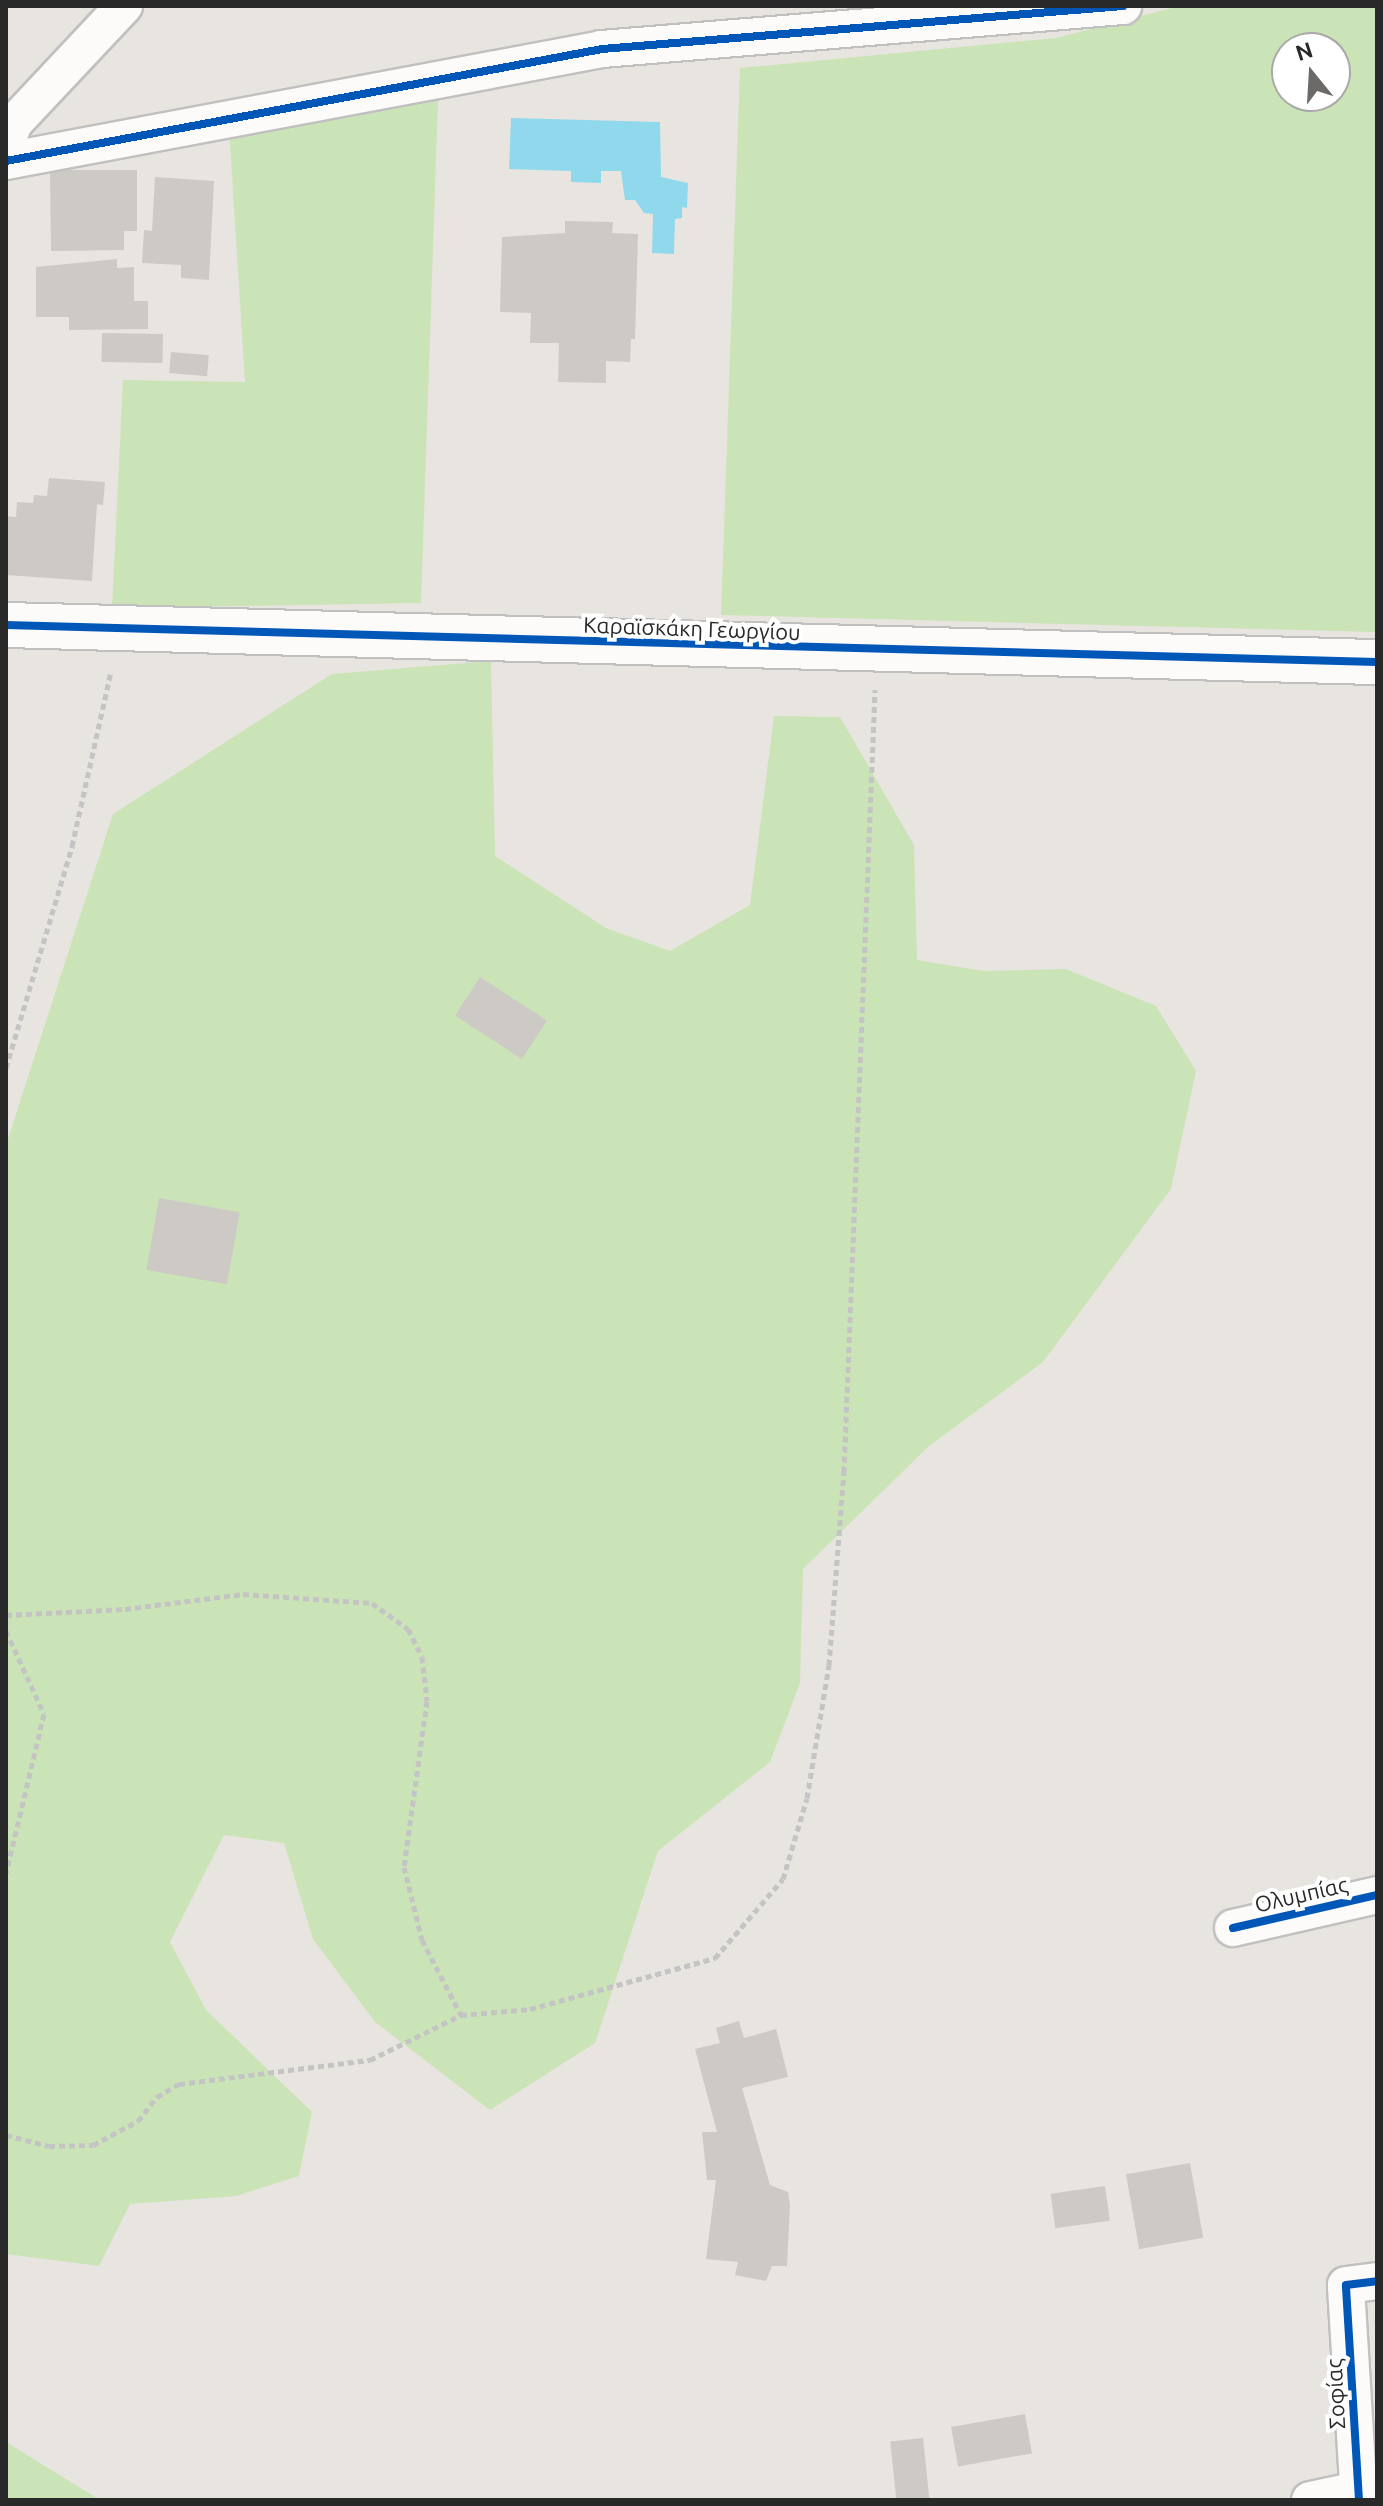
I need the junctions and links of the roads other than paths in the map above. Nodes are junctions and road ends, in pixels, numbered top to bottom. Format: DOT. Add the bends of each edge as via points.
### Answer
graph roads {
  1 [pos="124,6"];
  2 [pos="1123,6"];
  3 [pos="6,143"];
  4 [pos="6,161"];
  5 [pos="6,625"];
  6 [pos="1377,662"];
  7 [pos="1377,1895"];
  8 [pos="1233,1928"];
  9 [pos="1362,2283"];
  10 [pos="1359,2495"];
  11 [pos="1310,2500"];
  1 -- 3 [label="street" via="14,123"];
  2 -- 4 [label="street" via="602,49"];
  5 -- 6 [label="street, Καραϊσκάκη Γεωργίου"];
  7 -- 8 [label="street, Ολυμπίας"];
  9 -- 10 [label="street, Σοφίας"];
  10 -- 11 [label="street"];
}
